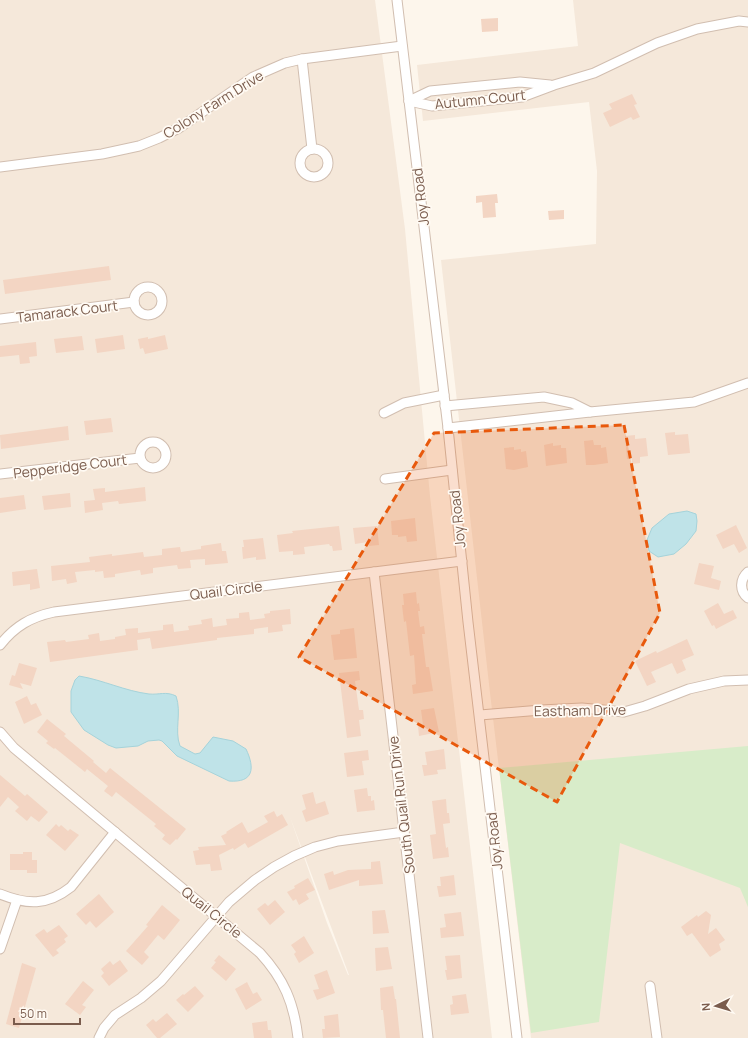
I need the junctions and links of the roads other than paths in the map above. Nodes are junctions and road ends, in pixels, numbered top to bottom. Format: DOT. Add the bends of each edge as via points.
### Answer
graph roads {
  1 [pos="397,0"];
  2 [pos="748,22"];
  3 [pos="402,46"];
  4 [pos="302,59"];
  5 [pos="554,85"];
  6 [pos="409,101"];
  7 [pos="312,149"];
  8 [pos="0,167"];
  9 [pos="134,302"];
  10 [pos="0,319"];
  11 [pos="748,383"];
  12 [pos="444,395"];
  13 [pos="445,406"];
  14 [pos="590,412"];
  15 [pos="384,413"];
  16 [pos="448,428"];
  17 [pos="140,458"];
  18 [pos="452,470"];
  19 [pos="0,474"];
  20 [pos="385,479"];
  21 [pos="462,561"];
  22 [pos="374,572"];
  23 [pos="748,572"];
  24 [pos="748,598"];
  25 [pos="0,645"];
  26 [pos="748,680"];
  27 [pos="480,715"];
  28 [pos="0,732"];
  29 [pos="115,832"];
  30 [pos="404,832"];
  31 [pos="0,894"];
  32 [pos="17,900"];
  33 [pos="217,916"];
  34 [pos="0,949"];
  35 [pos="650,986"];
  36 [pos="99,1038"];
  37 [pos="298,1038"];
  38 [pos="428,1038"];
  39 [pos="517,1038"];
  40 [pos="657,1038"];
  1 -- 3 [label="street, Joy Road"];
  2 -- 5 [label="street, Autumn Court" via="697,29 657,43 594,73"];
  3 -- 4 [label="street, Colony Farm Drive"];
  3 -- 6 [label="street, Joy Road"];
  4 -- 7 [label="street"];
  4 -- 8 [label="street, Colony Farm Drive" via="285,63 253,77 179,128 139,146 102,154"];
  5 -- 6 [label="street, Autumn Court" via="520,82 475,86 430,91"];
  5 -- 6 [label="street, Autumn Court" via="522,97 432,106"];
  6 -- 12 [label="street, Joy Road"];
  9 -- 10 [label="street, Tamarack Court"];
  11 -- 14 [label="street" via="694,402"];
  12 -- 13 [label="street, Joy Road"];
  12 -- 15 [label="street" via="404,403"];
  13 -- 14 [label="street" via="544,398 572,403"];
  13 -- 16 [label="street, Joy Road"];
  14 -- 16 [label="street"];
  16 -- 18 [label="street, Joy Road"];
  17 -- 19 [label="street, Pepperidge Court"];
  18 -- 20 [label="street"];
  18 -- 21 [label="street, Joy Road"];
  21 -- 22 [label="street, Quail Circle"];
  21 -- 27 [label="street, Joy Road"];
  22 -- 25 [label="street, Quail Circle" via="54,612 19,625"];
  22 -- 30 [label="street, South Quail Run Drive"];
  23 -- 24 [label="street" via="741,584"];
  26 -- 27 [label="street, Eastham Drive" via="724,681 689,689 624,712 582,708"];
  27 -- 39 [label="street, Joy Road"];
  28 -- 29 [label="street, Quail Circle" via="14,748"];
  29 -- 32 [label="street" via="71,887 63,893 42,902"];
  29 -- 33 [label="street, Quail Circle"];
  30 -- 33 [label="street" via="338,841 294,856 255,880"];
  30 -- 38 [label="street, South Quail Run Drive"];
  31 -- 32 [label="street"];
  32 -- 34 [label="street"];
  33 -- 36 [label="street" via="166,977 115,1015"];
  33 -- 37 [label="street, Quail Circle" via="254,946 282,981 290,997"];
  35 -- 40 [label="street"];
}
